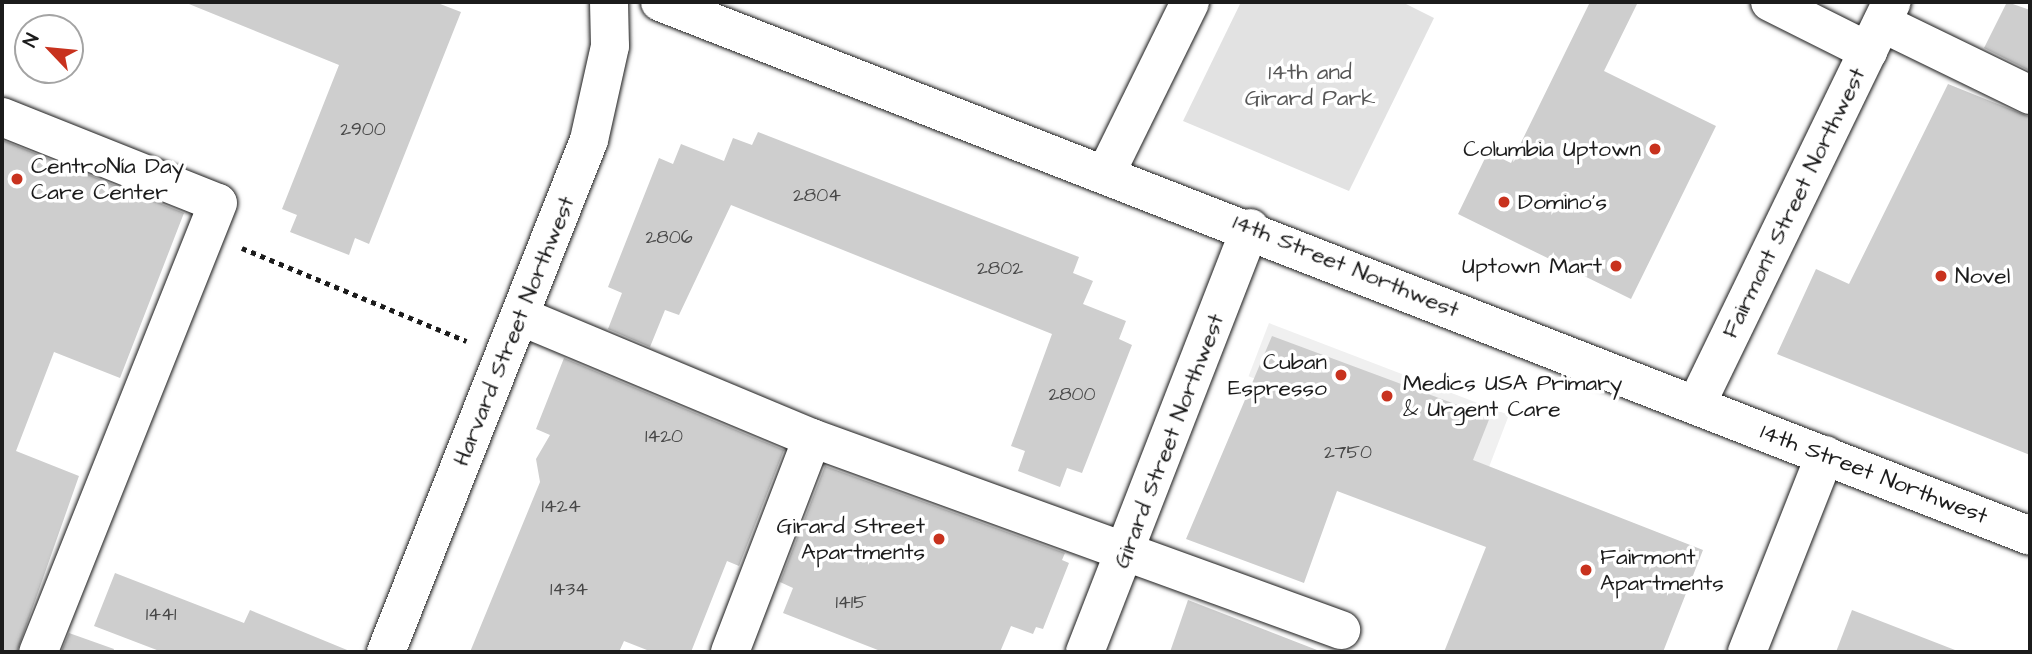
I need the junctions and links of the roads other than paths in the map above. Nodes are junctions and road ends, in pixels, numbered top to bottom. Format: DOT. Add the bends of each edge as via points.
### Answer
graph roads {
  1 [pos="609,2"];
  2 [pos="660,2"];
  3 [pos="1190,2"];
  4 [pos="1770,2"];
  5 [pos="1881,25"];
  6 [pos="2030,95"];
  7 [pos="2,117"];
  8 [pos="1107,172"];
  9 [pos="1250,228"];
  10 [pos="520,316"];
  11 [pos="1696,405"];
  12 [pos="812,438"];
  13 [pos="1825,455"];
  14 [pos="2030,536"];
  15 [pos="1126,551"];
  16 [pos="1341,630"];
  17 [pos="38,652"];
  18 [pos="386,652"];
  19 [pos="730,652"];
  20 [pos="1085,652"];
  21 [pos="1747,652"];
  1 -- 10 [label="main road, Harvard Street Northwest" via="610,46 589,140"];
  2 -- 8 [label="main road, 14th Street Northwest"];
  3 -- 8 [label="main road"];
  4 -- 5 [label="main road"];
  5 -- 6 [label="main road"];
  5 -- 11 [label="main road, Fairmont Street Northwest"];
  7 -- 17 [label="main road" via="218,203"];
  8 -- 9 [label="main road, 14th Street Northwest"];
  9 -- 11 [label="main road, 14th Street Northwest"];
  9 -- 15 [label="main road, Girard Street Northwest"];
  10 -- 12 [label="main road"];
  10 -- 18 [label="main road, Harvard Street Northwest"];
  11 -- 13 [label="main road, 14th Street Northwest"];
  12 -- 15 [label="main road"];
  12 -- 19 [label="main road"];
  13 -- 14 [label="main road, 14th Street Northwest"];
  13 -- 21 [label="main road"];
  15 -- 16 [label="main road"];
  15 -- 20 [label="main road, Girard Street Northwest"];
}
